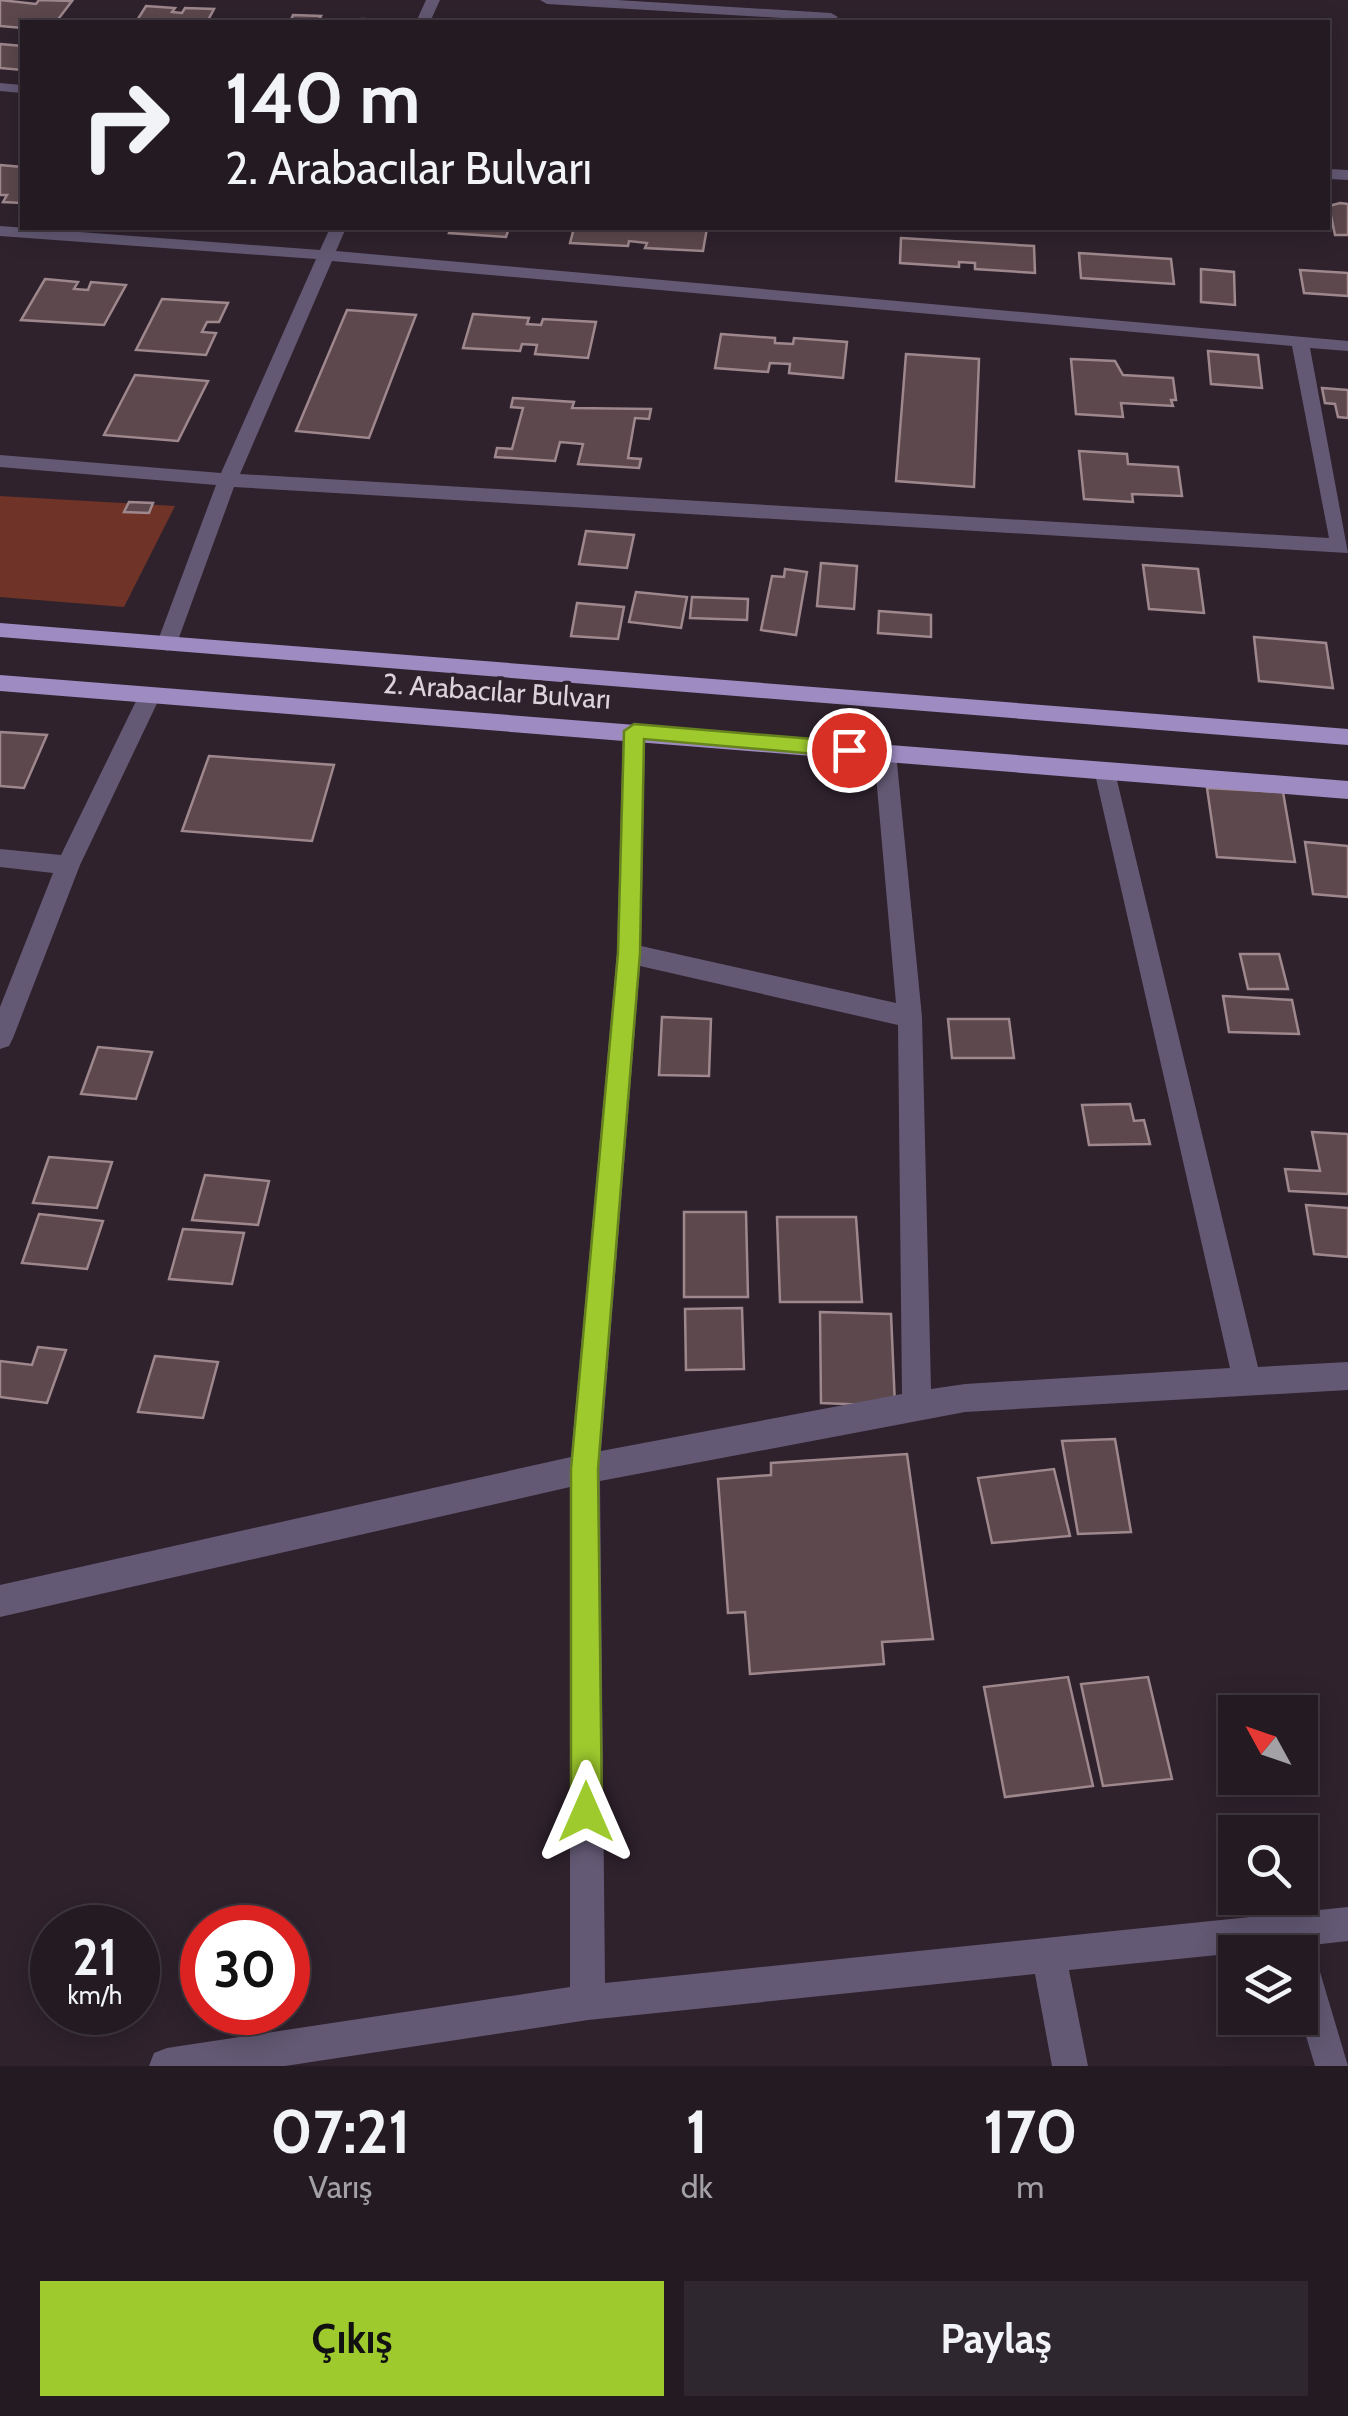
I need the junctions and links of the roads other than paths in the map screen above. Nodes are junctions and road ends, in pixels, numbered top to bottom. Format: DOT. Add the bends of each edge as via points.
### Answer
graph roads {
  1 [pos="547,0"];
  2 [pos="832,0"];
  3 [pos="831,20"];
  4 [pos="337,230"];
  5 [pos="0,231"];
  6 [pos="326,255"];
  7 [pos="1300,343"];
  8 [pos="1348,346"];
  9 [pos="0,461"];
  10 [pos="228,480"];
  11 [pos="1344,545"];
  12 [pos="0,630"];
  13 [pos="167,643"];
  14 [pos="0,683"];
  15 [pos="150,695"];
  16 [pos="634,731"];
  17 [pos="1348,738"];
  18 [pos="885,753"];
  19 [pos="1106,774"];
  20 [pos="1348,790"];
  21 [pos="0,858"];
  22 [pos="68,865"];
  23 [pos="629,953"];
  24 [pos="910,1016"];
  25 [pos="0,1038"];
  26 [pos="1348,1376"];
  27 [pos="1247,1380"];
  28 [pos="917,1406"];
  29 [pos="584,1469"];
  30 [pos="0,1601"];
  31 [pos="1348,1924"];
  32 [pos="1318,1937"];
  33 [pos="1218,1949"];
  34 [pos="1049,1956"];
  35 [pos="588,2002"];
  36 [pos="1318,2016"];
  37 [pos="166,2066"];
  38 [pos="1070,2066"];
  39 [pos="1333,2066"];
  1 -- 3 [label="street"];
  2 -- 3 [label="street"];
  4 -- 6 [label="street"];
  5 -- 6 [label="street"];
  6 -- 7 [label="street"];
  6 -- 10 [label="street"];
  7 -- 8 [label="street"];
  7 -- 11 [label="street"];
  9 -- 10 [label="street"];
  10 -- 11 [label="street"];
  10 -- 13 [label="street"];
  12 -- 13 [label="main road"];
  13 -- 17 [label="main road"];
  14 -- 15 [label="main road, 2. Arabacılar Bulvarı"];
  15 -- 16 [label="main road, 2. Arabacılar Bulvarı"];
  15 -- 22 [label="street"];
  16 -- 18 [label="main road, 2. Arabacılar Bulvarı"];
  16 -- 23 [label="street"];
  18 -- 19 [label="main road, 2. Arabacılar Bulvarı"];
  18 -- 24 [label="street"];
  19 -- 20 [label="main road, 2. Arabacılar Bulvarı"];
  19 -- 27 [label="street"];
  21 -- 22 [label="street"];
  22 -- 25 [label="street"];
  23 -- 24 [label="street"];
  23 -- 29 [label="street"];
  24 -- 28 [label="street"];
  26 -- 27 [label="street"];
  27 -- 28 [label="street"];
  28 -- 29 [label="street"];
  29 -- 30 [label="street"];
  29 -- 35 [label="street"];
  31 -- 32 [label="street"];
  33 -- 34 [label="street"];
  34 -- 35 [label="street"];
  34 -- 38 [label="street"];
  35 -- 37 [label="street"];
  36 -- 39 [label="street"];
}
